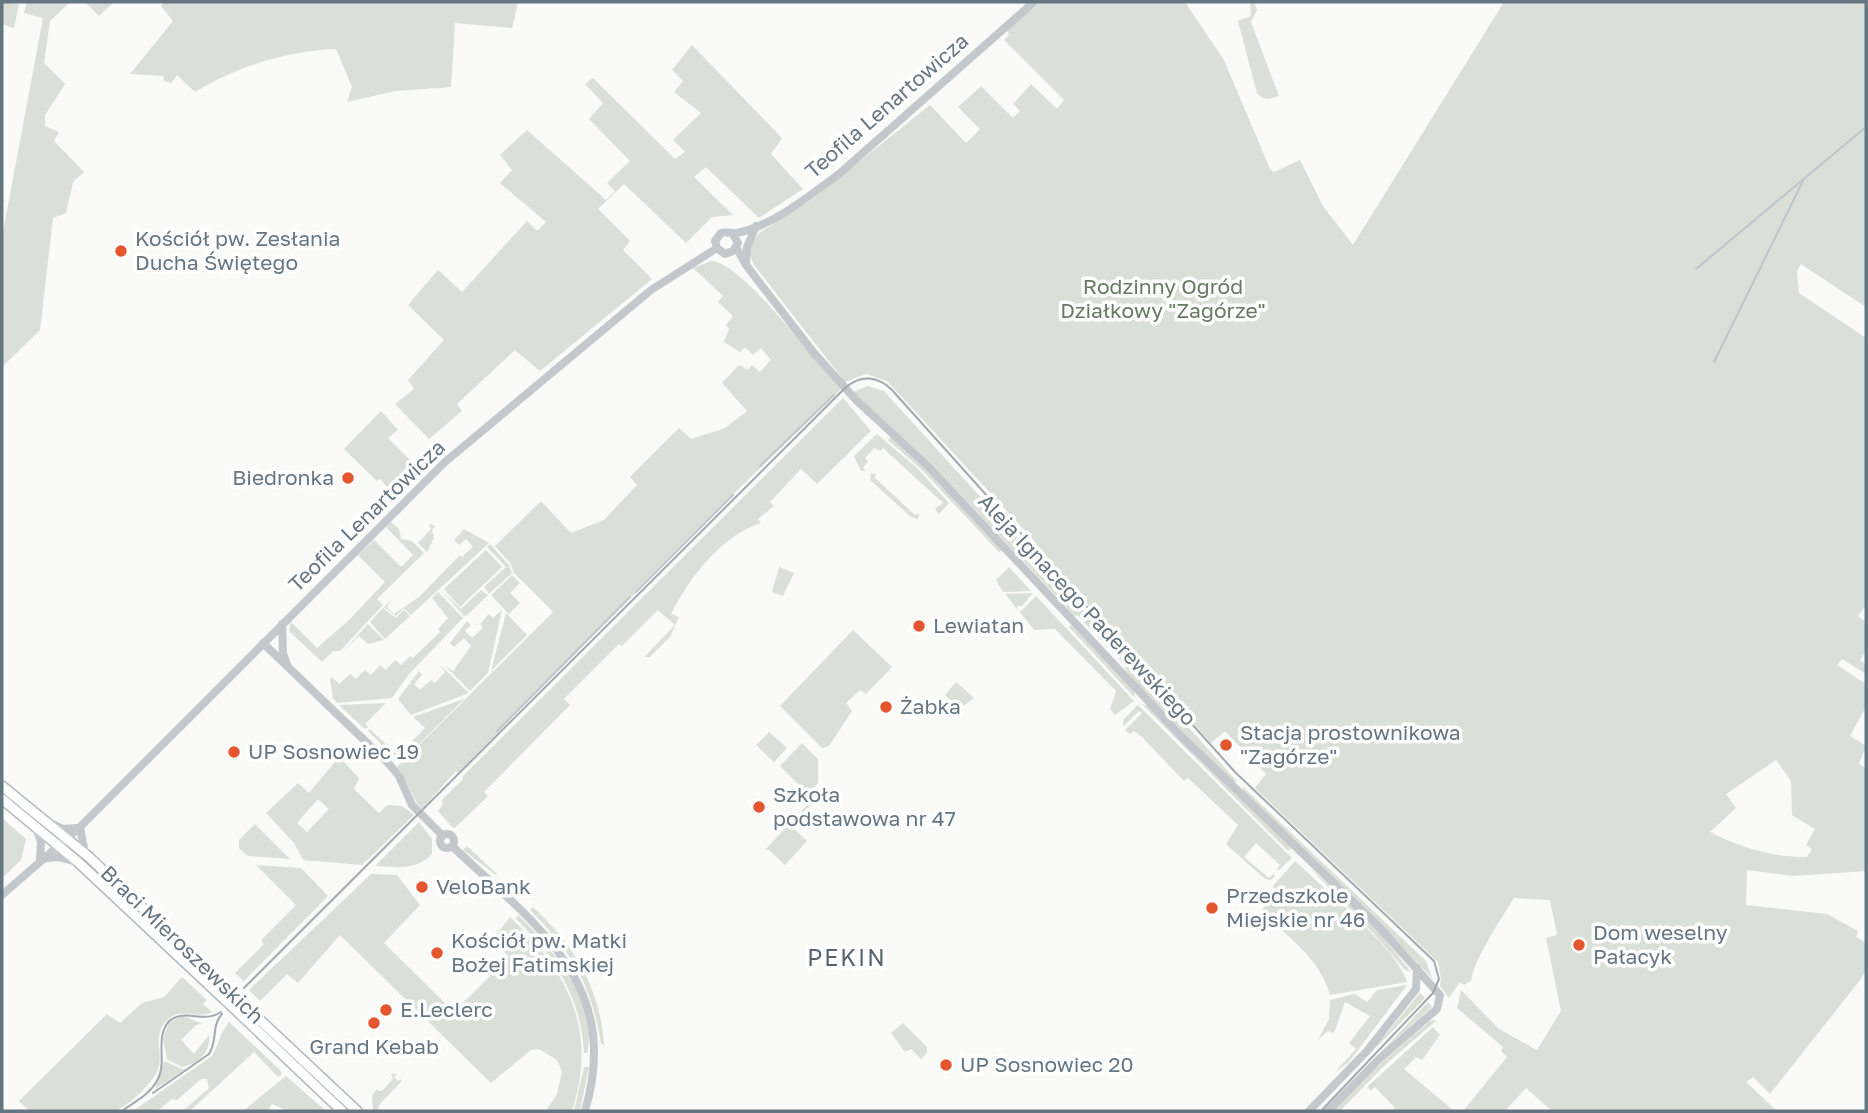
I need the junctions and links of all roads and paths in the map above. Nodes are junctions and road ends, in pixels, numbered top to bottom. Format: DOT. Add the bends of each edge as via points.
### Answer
graph roads {
  1 [pos="1034,2"];
  2 [pos="756,226"];
  3 [pos="733,233"];
  4 [pos="717,248"];
  5 [pos="735,248"];
  6 [pos="746,265"];
  7 [pos="282,624"];
  8 [pos="263,643"];
  9 [pos="290,670"];
  10 [pos="2,786"];
  11 [pos="2,799"];
  12 [pos="40,824"];
  13 [pos="80,827"];
  14 [pos="67,840"];
  15 [pos="58,846"];
  16 [pos="85,854"];
  17 [pos="40,859"];
  18 [pos="78,862"];
  19 [pos="2,895"];
  20 [pos="1417,968"];
  21 [pos="1433,987"];
  22 [pos="1416,989"];
  23 [pos="226,994"];
  24 [pos="249,1018"];
  25 [pos="342,1111"];
  26 [pos="357,1111"];
  27 [pos="585,1111"];
  28 [pos="1309,1111"];
  29 [pos="1328,1111"];
  1 -- 2 [label="street, Teofila Lenartowicza" via="839,174"];
  2 -- 3 [label="street, Teofila Lenartowicza"];
  2 -- 5 [label="street, Teofila Lenartowicza"];
  2 -- 6 [label="street" via="747,247"];
  3 -- 4 [label="street" via="718,235"];
  3 -- 5 [label="street"];
  4 -- 5 [label="street" via="722,253"];
  4 -- 7 [label="street, Teofila Lenartowicza" via="651,290 445,462"];
  5 -- 6 [label="street, Aleja Ignacego Paderewskiego"];
  6 -- 20 [label="street, Aleja Ignacego Paderewskiego" via="814,353 869,413 928,466 1181,736"];
  7 -- 8 [label="street, Teofila Lenartowicza"];
  7 -- 9 [label="street" via="284,656"];
  8 -- 9 [label="street"];
  8 -- 13 [label="street, Teofila Lenartowicza"];
  9 -- 27 [label="street" via="389,764 412,805 443,836 443,846 452,846 546,934 573,973 590,1013 594,1038 594,1075"];
  10 -- 12 [label="main road, Braci Mieroszewskich"];
  11 -- 12 [label="main road, Braci Mieroszewskich"];
  12 -- 13 [label="street"];
  12 -- 14 [label="main road, Braci Mieroszewskich"];
  12 -- 15 [label="main road, Braci Mieroszewskich"];
  12 -- 17 [label="street"];
  13 -- 14 [label="street, Teofila Lenartowicza"];
  13 -- 16 [label="street"];
  14 -- 15 [label="street, Teofila Lenartowicza"];
  14 -- 16 [label="main road, Braci Mieroszewskich"];
  15 -- 17 [label="street, Teofila Lenartowicza"];
  15 -- 18 [label="main road, Braci Mieroszewskich"];
  16 -- 23 [label="main road, Braci Mieroszewskich"];
  17 -- 18 [label="street"];
  17 -- 19 [label="street, Teofila Lenartowicza"];
  18 -- 23 [label="main road, Braci Mieroszewskich"];
  20 -- 21 [label="street, Aleja Ignacego Paderewskiego"];
  20 -- 22 [label="street"];
  21 -- 22 [label="street"];
  21 -- 29 [label="street" via="1440,995 1437,1009"];
  22 -- 28 [label="street" via="1367,1051"];
  23 -- 24 [label="main road, Braci Mieroszewskich, bridge"];
  23 -- 24 [label="main road, Braci Mieroszewskich, bridge" via="245,1006"];
  24 -- 25 [label="main road, Braci Mieroszewskich"];
  24 -- 26 [label="main road, Braci Mieroszewskich"];
}
